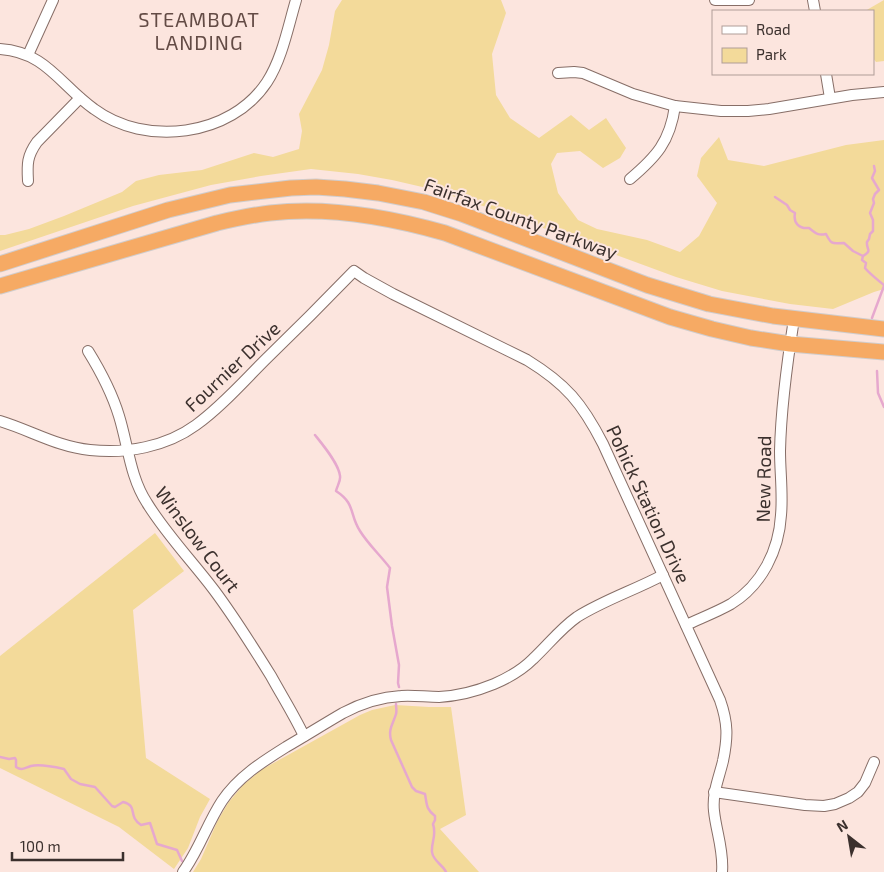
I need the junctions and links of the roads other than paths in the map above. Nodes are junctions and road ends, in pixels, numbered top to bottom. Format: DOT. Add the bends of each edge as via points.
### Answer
graph roads {
  1 [pos="53,0"];
  2 [pos="296,0"];
  3 [pos="715,0"];
  4 [pos="748,0"];
  5 [pos="0,49"];
  6 [pos="28,55"];
  7 [pos="558,73"];
  8 [pos="826,75"];
  9 [pos="884,92"];
  10 [pos="80,98"];
  11 [pos="830,98"];
  12 [pos="675,106"];
  13 [pos="630,179"];
  14 [pos="28,181"];
  15 [pos="0,264"];
  16 [pos="354,271"];
  17 [pos="0,286"];
  18 [pos="794,319"];
  19 [pos="884,329"];
  20 [pos="790,344"];
  21 [pos="88,351"];
  22 [pos="884,352"];
  23 [pos="0,421"];
  24 [pos="127,450"];
  25 [pos="663,575"];
  26 [pos="686,625"];
  27 [pos="304,736"];
  28 [pos="874,762"];
  29 [pos="714,792"];
  30 [pos="183,872"];
  31 [pos="722,872"];
  1 -- 6 [label="street"];
  2 -- 10 [label="street" via="278,62 268,82 249,102 221,120 188,130 137,129 115,121"];
  3 -- 4 [label="street"];
  5 -- 6 [label="street"];
  6 -- 10 [label="street"];
  7 -- 12 [label="street" via="583,73 633,94"];
  8 -- 11 [label="street"];
  9 -- 11 [label="street"];
  10 -- 14 [label="street" via="31,150"];
  11 -- 12 [label="street" via="748,111"];
  12 -- 13 [label="street" via="662,146"];
  15 -- 18 [label="highway, Fairfax County Parkway" via="168,210 230,195 291,188 345,189 424,202 647,286 709,304"];
  16 -- 24 [label="street, Fournier Drive" via="202,420 162,442"];
  16 -- 25 [label="street, Pohick Station Drive" via="393,294 527,360 566,389 585,412 603,444"];
  17 -- 20 [label="highway" via="248,216 298,211 350,213 445,233 670,317 751,338"];
  18 -- 19 [label="highway, Fairfax County Parkway"];
  18 -- 20 [label="street, New Road"];
  20 -- 22 [label="highway"];
  20 -- 26 [label="street, New Road" via="783,390 780,450 782,515 775,548 759,579 742,596"];
  21 -- 24 [label="street, Winslow Court" via="112,398"];
  23 -- 24 [label="street, Fournier Drive" via="73,448"];
  24 -- 27 [label="street, Winslow Court" via="136,481 147,503 232,614"];
  25 -- 26 [label="street, Pohick Station Drive"];
  25 -- 27 [label="street" via="578,617 524,666 495,684 456,695 401,696 378,700 352,708"];
  26 -- 29 [label="street, Pohick Station Drive" via="726,717 725,751"];
  27 -- 30 [label="street" via="256,766 232,788"];
  28 -- 29 [label="street" via="858,792 830,805 805,805"];
  29 -- 31 [label="street, Pohick Station Drive"];
}
